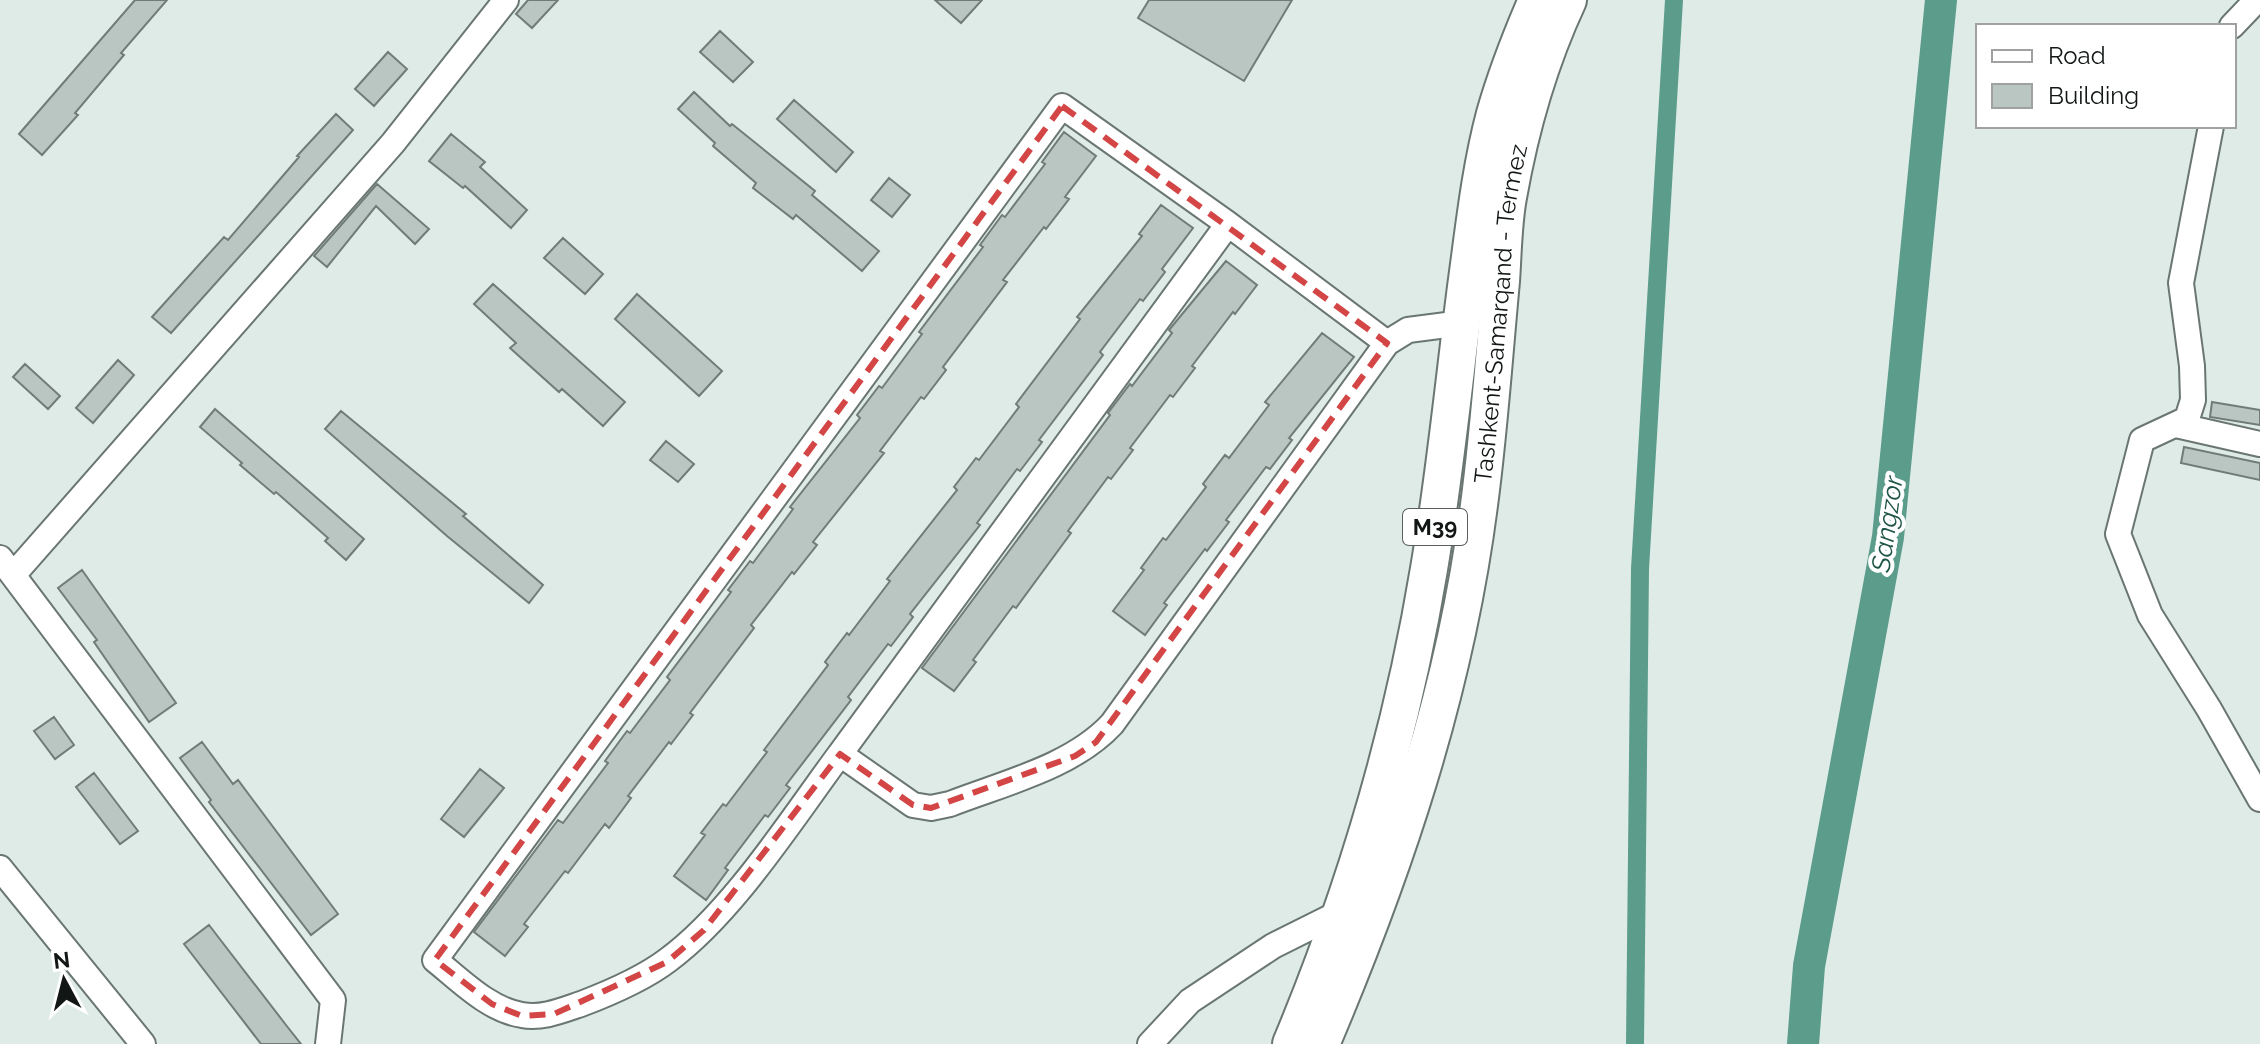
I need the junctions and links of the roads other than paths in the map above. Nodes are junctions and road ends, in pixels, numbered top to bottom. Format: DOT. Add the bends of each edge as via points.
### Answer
graph roads {
  1 [pos="506,0"];
  2 [pos="1537,0"];
  3 [pos="1568,0"];
  4 [pos="2253,6"];
  5 [pos="2234,24"];
  6 [pos="2211,128"];
  7 [pos="1228,224"];
  8 [pos="1462,323"];
  9 [pos="1387,343"];
  10 [pos="2176,425"];
  11 [pos="2260,444"];
  12 [pos="1439,501"];
  13 [pos="1479,503"];
  14 [pos="7,566"];
  15 [pos="840,754"];
  16 [pos="2260,799"];
  17 [pos="2,876"];
  18 [pos="1343,911"];
  19 [pos="143,1044"];
  20 [pos="328,1044"];
  21 [pos="1150,1044"];
  22 [pos="1291,1044"];
  23 [pos="1321,1044"];
  1 -- 14 [label="street" via="393,143"];
  2 -- 8 [label="highway, Tashkent-Samarqand - Termez / M39" via="1495,115 1478,194"];
  3 -- 13 [label="highway, Tashkent-Samarqand - Termez / M39" via="1544,55 1508,198"];
  4 -- 5 [label="street"];
  6 -- 10 [label="street" via="2181,283 2193,400 2187,419"];
  7 -- 9 [label="street"];
  7 -- 15 [label="street"];
  7 -- 15 [label="street" via="1062,106 435,960 492,1004 522,1016 554,1014 606,995 667,962 704,930"];
  8 -- 9 [label="street" via="1408,330"];
  8 -- 12 [label="highway, Tashkent-Samarqand - Termez / M39"];
  9 -- 15 [label="street" via="1096,742 1075,756 931,808 913,805"];
  10 -- 11 [label="street"];
  10 -- 16 [label="street" via="2142,440 2118,534 2150,615"];
  12 -- 13 [label="highway" via="1460,489"];
  12 -- 18 [label="highway, Tashkent-Samarqand - Termez / M39" via="1405,694"];
  13 -- 23 [label="highway, Tashkent-Samarqand - Termez / M39" via="1464,605 1431,747"];
  14 -- 20 [label="street" via="333,1000"];
  17 -- 19 [label="street"];
  18 -- 21 [label="street" via="1273,946 1190,1001"];
  18 -- 22 [label="highway, Tashkent-Samarqand - Termez / M39"];
}
